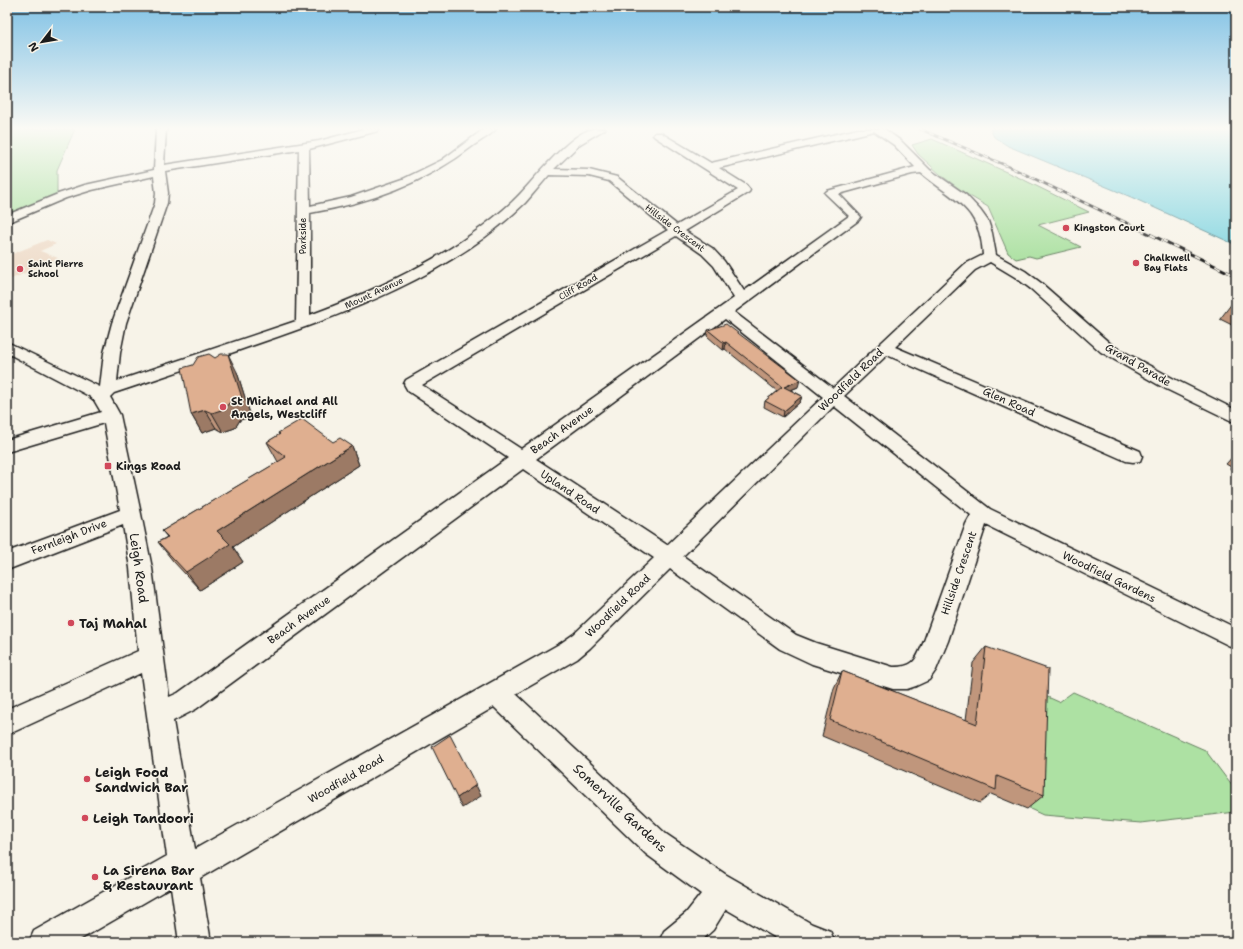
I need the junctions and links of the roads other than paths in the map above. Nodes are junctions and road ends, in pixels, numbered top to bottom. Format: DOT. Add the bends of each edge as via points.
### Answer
graph roads {
  1 [pos="145,173"];
  2 [pos="159,173"];
  3 [pos="304,173"];
  4 [pos="423,173"];
  5 [pos="545,173"];
  6 [pos="574,173"];
  7 [pos="719,173"];
  8 [pos="903,173"];
  9 [pos="929,173"];
  10 [pos="303,211"];
  11 [pos="7,219"];
  12 [pos="676,230"];
  13 [pos="990,257"];
  14 [pos="742,299"];
  15 [pos="725,312"];
  16 [pos="303,324"];
  17 [pos="7,347"];
  18 [pos="885,348"];
  19 [pos="412,384"];
  20 [pos="833,397"];
  21 [pos="106,400"];
  22 [pos="1236,417"];
  23 [pos="7,446"];
  24 [pos="1133,456"];
  25 [pos="521,460"];
  26 [pos="131,514"];
  27 [pos="983,514"];
  28 [pos="669,557"];
  29 [pos="7,561"];
  30 [pos="1236,639"];
  31 [pos="151,657"];
  32 [pos="496,692"];
  33 [pos="160,714"];
  34 [pos="7,722"];
  35 [pos="183,867"];
  36 [pos="720,889"];
  37 [pos="45,942"];
  38 [pos="195,942"];
  39 [pos="675,942"];
  40 [pos="819,942"];
  1 -- 11 [label="street" via="89,187"];
  2 -- 21 [label="street" via="162,193 160,203 119,323"];
  3 -- 10 [label="street, Parkside"];
  4 -- 10 [label="street" via="366,196"];
  5 -- 16 [label="street, Mount Avenue" via="498,221 460,247 418,272 362,300"];
  6 -- 12 [label="street, Hillside Crescent" via="608,177"];
  7 -- 12 [label="street, Cliff Road" via="744,190 743,192"];
  8 -- 14 [label="street, Beach Avenue" via="831,193 855,217"];
  9 -- 13 [label="street" via="963,198 978,213 983,222"];
  10 -- 16 [label="street, Parkside"];
  12 -- 14 [label="street, Hillside Crescent" via="719,264"];
  12 -- 19 [label="street, Cliff Road"];
  13 -- 18 [label="street, Woodfield Road" via="970,268"];
  13 -- 22 [label="street, Grand Parade" via="1031,282 1108,349"];
  14 -- 15 [label="street, Beach Avenue"];
  15 -- 20 [label="street"];
  15 -- 25 [label="street, Beach Avenue"];
  16 -- 21 [label="street, Mount Avenue"];
  17 -- 21 [label="street"];
  18 -- 20 [label="street, Woodfield Road"];
  18 -- 24 [label="street, Glen Road"];
  19 -- 25 [label="street, Upland Road"];
  20 -- 27 [label="street"];
  20 -- 28 [label="street, Woodfield Road"];
  21 -- 23 [label="street, Mount Avenue"];
  21 -- 26 [label="street, Leigh Road"];
  25 -- 28 [label="street, Upland Road"];
  25 -- 33 [label="street, Beach Avenue" via="187,701"];
  26 -- 29 [label="street, Fernleigh Drive"];
  26 -- 31 [label="street, Leigh Road" via="141,568"];
  27 -- 28 [label="street, Hillside Crescent" via="976,524 927,662 920,672 907,678 893,678 812,653 788,642"];
  27 -- 30 [label="street, Woodfield Gardens"];
  28 -- 32 [label="street, Woodfield Road" via="582,641"];
  31 -- 33 [label="street, Leigh Road"];
  31 -- 34 [label="street"];
  32 -- 35 [label="street, Woodfield Road"];
  32 -- 36 [label="street, Somerville Gardens" via="656,844"];
  33 -- 35 [label="street, Leigh Road"];
  35 -- 37 [label="street, Woodfield Road"];
  35 -- 38 [label="street, Leigh Road"];
  36 -- 39 [label="street" via="711,908 698,925"];
  36 -- 40 [label="street, Somerville Gardens" via="806,938"];
}
